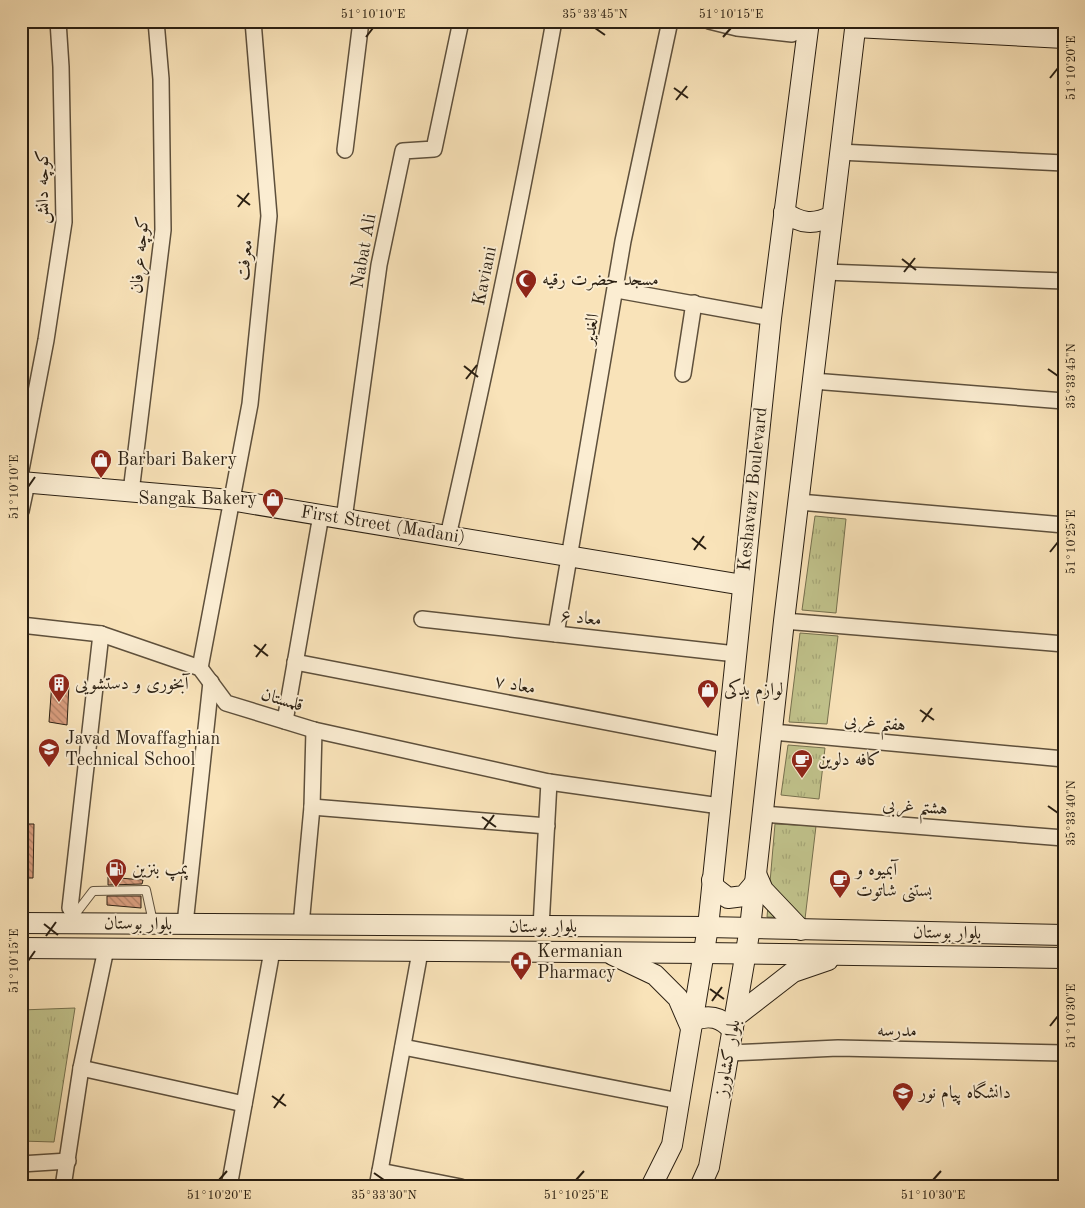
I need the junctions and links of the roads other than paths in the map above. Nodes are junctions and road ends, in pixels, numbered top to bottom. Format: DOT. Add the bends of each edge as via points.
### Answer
graph roads {
  1 [pos="58,21"];
  2 [pos="156,21"];
  3 [pos="253,21"];
  4 [pos="362,21"];
  5 [pos="461,21"];
  6 [pos="554,21"];
  7 [pos="670,21"];
  8 [pos="709,21"];
  9 [pos="805,23"];
  10 [pos="855,24"];
  11 [pos="1064,38"];
  12 [pos="345,150"];
  13 [pos="839,152"];
  14 [pos="1064,163"];
  15 [pos="784,212"];
  16 [pos="832,216"];
  17 [pos="826,272"];
  18 [pos="1064,281"];
  19 [pos="617,290"];
  20 [pos="694,303"];
  21 [pos="771,318"];
  22 [pos="683,374"];
  23 [pos="813,381"];
  24 [pos="1064,401"];
  25 [pos="23,478"];
  26 [pos="131,492"];
  27 [pos="230,500"];
  28 [pos="799,502"];
  29 [pos="21,511"];
  30 [pos="321,515"];
  31 [pos="344,519"];
  32 [pos="1064,525"];
  33 [pos="448,536"];
  34 [pos="568,556"];
  35 [pos="743,585"];
  36 [pos="422,619"];
  37 [pos="784,621"];
  38 [pos="21,624"];
  39 [pos="101,634"];
  40 [pos="556,634"];
  41 [pos="1064,644"];
  42 [pos="736,654"];
  43 [pos="296,662"];
  44 [pos="200,668"];
  45 [pos="211,682"];
  46 [pos="285,721"];
  47 [pos="314,730"];
  48 [pos="773,732"];
  49 [pos="726,745"];
  50 [pos="1064,759"];
  51 [pos="549,782"];
  52 [pos="720,806"];
  53 [pos="312,808"];
  54 [pos="763,814"];
  55 [pos="547,826"];
  56 [pos="1064,838"];
  57 [pos="755,879"];
  58 [pos="712,880"];
  59 [pos="69,916"];
  60 [pos="21,923"];
  61 [pos="153,924"];
  62 [pos="185,924"];
  63 [pos="301,926"];
  64 [pos="337,926"];
  65 [pos="541,926"];
  66 [pos="708,927"];
  67 [pos="750,928"];
  68 [pos="801,930"];
  69 [pos="1064,935"];
  70 [pos="21,948"];
  71 [pos="106,949"];
  72 [pos="272,951"];
  73 [pos="336,952"];
  74 [pos="420,952"];
  75 [pos="606,952"];
  76 [pos="703,953"];
  77 [pos="746,954"];
  78 [pos="841,955"];
  79 [pos="1064,958"];
  80 [pos="692,1024"];
  81 [pos="734,1024"];
  82 [pos="403,1047"];
  83 [pos="729,1053"];
  84 [pos="1064,1053"];
  85 [pos="80,1068"];
  86 [pos="679,1101"];
  87 [pos="244,1104"];
  88 [pos="68,1161"];
  89 [pos="21,1164"];
  90 [pos="380,1171"];
  91 [pos="63,1187"];
  92 [pos="229,1187"];
  93 [pos="377,1187"];
  94 [pos="461,1187"];
  95 [pos="650,1187"];
  96 [pos="700,1187"];
  1 -- 25 [label="street, کوچه دانش" via="64,222"];
  2 -- 26 [label="street, کوچه عرفان" via="161,79 163,230"];
  3 -- 27 [label="street, معرفت" via="269,216 250,404"];
  4 -- 12 [label="street"];
  5 -- 31 [label="street, Nabat Ali" via="434,149 403,151 379,265"];
  6 -- 33 [label="street, Kaviani" via="530,153"];
  7 -- 19 [label="street, الغدیر" via="623,241"];
  8 -- 9 [label="street" via="737,28 792,34"];
  9 -- 15 [label="street, Keshavarz Boulevard"];
  10 -- 11 [label="street"];
  10 -- 13 [label="street"];
  13 -- 14 [label="street"];
  13 -- 16 [label="street"];
  15 -- 16 [label="street" via="795,220 808,223"];
  15 -- 21 [label="street, Keshavarz Boulevard"];
  16 -- 17 [label="street"];
  17 -- 18 [label="street"];
  17 -- 23 [label="street"];
  19 -- 20 [label="street"];
  19 -- 34 [label="street, الغدیر"];
  20 -- 21 [label="street"];
  20 -- 22 [label="street"];
  21 -- 35 [label="street, Keshavarz Boulevard"];
  23 -- 24 [label="street"];
  23 -- 28 [label="street"];
  25 -- 26 [label="street, First Street (Madani)"];
  25 -- 29 [label="street, کوچه دانش"];
  26 -- 27 [label="street, First Street (Madani)"];
  27 -- 30 [label="street, First Street (Madani)"];
  27 -- 44 [label="street, معرفت"];
  28 -- 32 [label="street"];
  28 -- 37 [label="street"];
  30 -- 31 [label="street, First Street (Madani)"];
  30 -- 43 [label="street"];
  31 -- 33 [label="street, First Street (Madani)"];
  33 -- 34 [label="street, First Street (Madani)"];
  34 -- 35 [label="street, First Street (Madani)"];
  34 -- 40 [label="street, الغدیر"];
  35 -- 42 [label="street, Keshavarz Boulevard"];
  36 -- 40 [label="street, معاد ۶"];
  37 -- 41 [label="street"];
  37 -- 48 [label="street"];
  38 -- 39 [label="street"];
  39 -- 44 [label="street"];
  39 -- 59 [label="street"];
  40 -- 42 [label="street, معاد ۶"];
  42 -- 49 [label="street, Keshavarz Boulevard"];
  43 -- 46 [label="street"];
  43 -- 49 [label="street, معاد ۷"];
  44 -- 45 [label="street, قلمستان"];
  45 -- 46 [label="street, قلمستان" via="226,703"];
  45 -- 62 [label="street"];
  46 -- 47 [label="street, قلمستان"];
  47 -- 51 [label="street, قلمستان"];
  47 -- 53 [label="street"];
  48 -- 50 [label="street, هفتم غربی"];
  48 -- 54 [label="street"];
  49 -- 52 [label="street, Keshavarz Boulevard"];
  51 -- 52 [label="street, قلمستان"];
  51 -- 55 [label="street"];
  52 -- 58 [label="street, Keshavarz Boulevard"];
  53 -- 55 [label="street"];
  53 -- 63 [label="street"];
  54 -- 56 [label="street, هشتم غربی"];
  54 -- 57 [label="street"];
  55 -- 65 [label="street"];
  57 -- 58 [label="street" via="744,896 728,898 715,888"];
  57 -- 67 [label="street"];
  57 -- 68 [label="street"];
  58 -- 66 [label="street, Keshavarz Boulevard"];
  59 -- 60 [label="street, بلوار بوستان"];
  59 -- 61 [label="street, بلوار بوستان"];
  59 -- 61 [label="lane" via="93,891 146,890"];
  61 -- 62 [label="street, بلوار بوستان"];
  62 -- 63 [label="street, بلوار بوستان"];
  63 -- 64 [label="street, بلوار بوستان"];
  64 -- 65 [label="street, بلوار بوستان"];
  64 -- 73 [label="street"];
  65 -- 66 [label="street, بلوار بوستان"];
  66 -- 67 [label="street, بلوار بوستان"];
  66 -- 76 [label="street, Keshavarz Boulevard"];
  67 -- 68 [label="street, بلوار بوستان"];
  67 -- 77 [label="street, بلوار کشاورز"];
  68 -- 69 [label="street, بلوار بوستان"];
  70 -- 71 [label="street, بلوار بوستان"];
  71 -- 72 [label="street, بلوار بوستان"];
  71 -- 85 [label="street"];
  72 -- 73 [label="street, بلوار بوستان"];
  72 -- 87 [label="street"];
  73 -- 74 [label="street, بلوار بوستان"];
  74 -- 75 [label="street, بلوار بوستان"];
  74 -- 82 [label="street"];
  75 -- 76 [label="street, بلوار بوستان"];
  75 -- 80 [label="street" via="655,975 678,998"];
  76 -- 77 [label="street, بلوار بوستان"];
  76 -- 80 [label="street"];
  77 -- 78 [label="street, بلوار بوستان"];
  77 -- 81 [label="street, بلوار کشاورز"];
  78 -- 79 [label="street, بلوار بوستان"];
  78 -- 81 [label="street" via="793,972"];
  80 -- 81 [label="street" via="710,1017"];
  80 -- 86 [label="street"];
  81 -- 83 [label="street, بلوار کشاورز"];
  82 -- 86 [label="street"];
  82 -- 90 [label="street"];
  83 -- 84 [label="street, مدرسه" via="838,1048"];
  83 -- 96 [label="street, بلوار کشاورز" via="709,1167"];
  85 -- 87 [label="street"];
  85 -- 88 [label="street"];
  86 -- 95 [label="street" via="672,1145"];
  87 -- 92 [label="street"];
  88 -- 89 [label="street"];
  88 -- 91 [label="street"];
  90 -- 93 [label="street"];
  90 -- 94 [label="street"];
}
